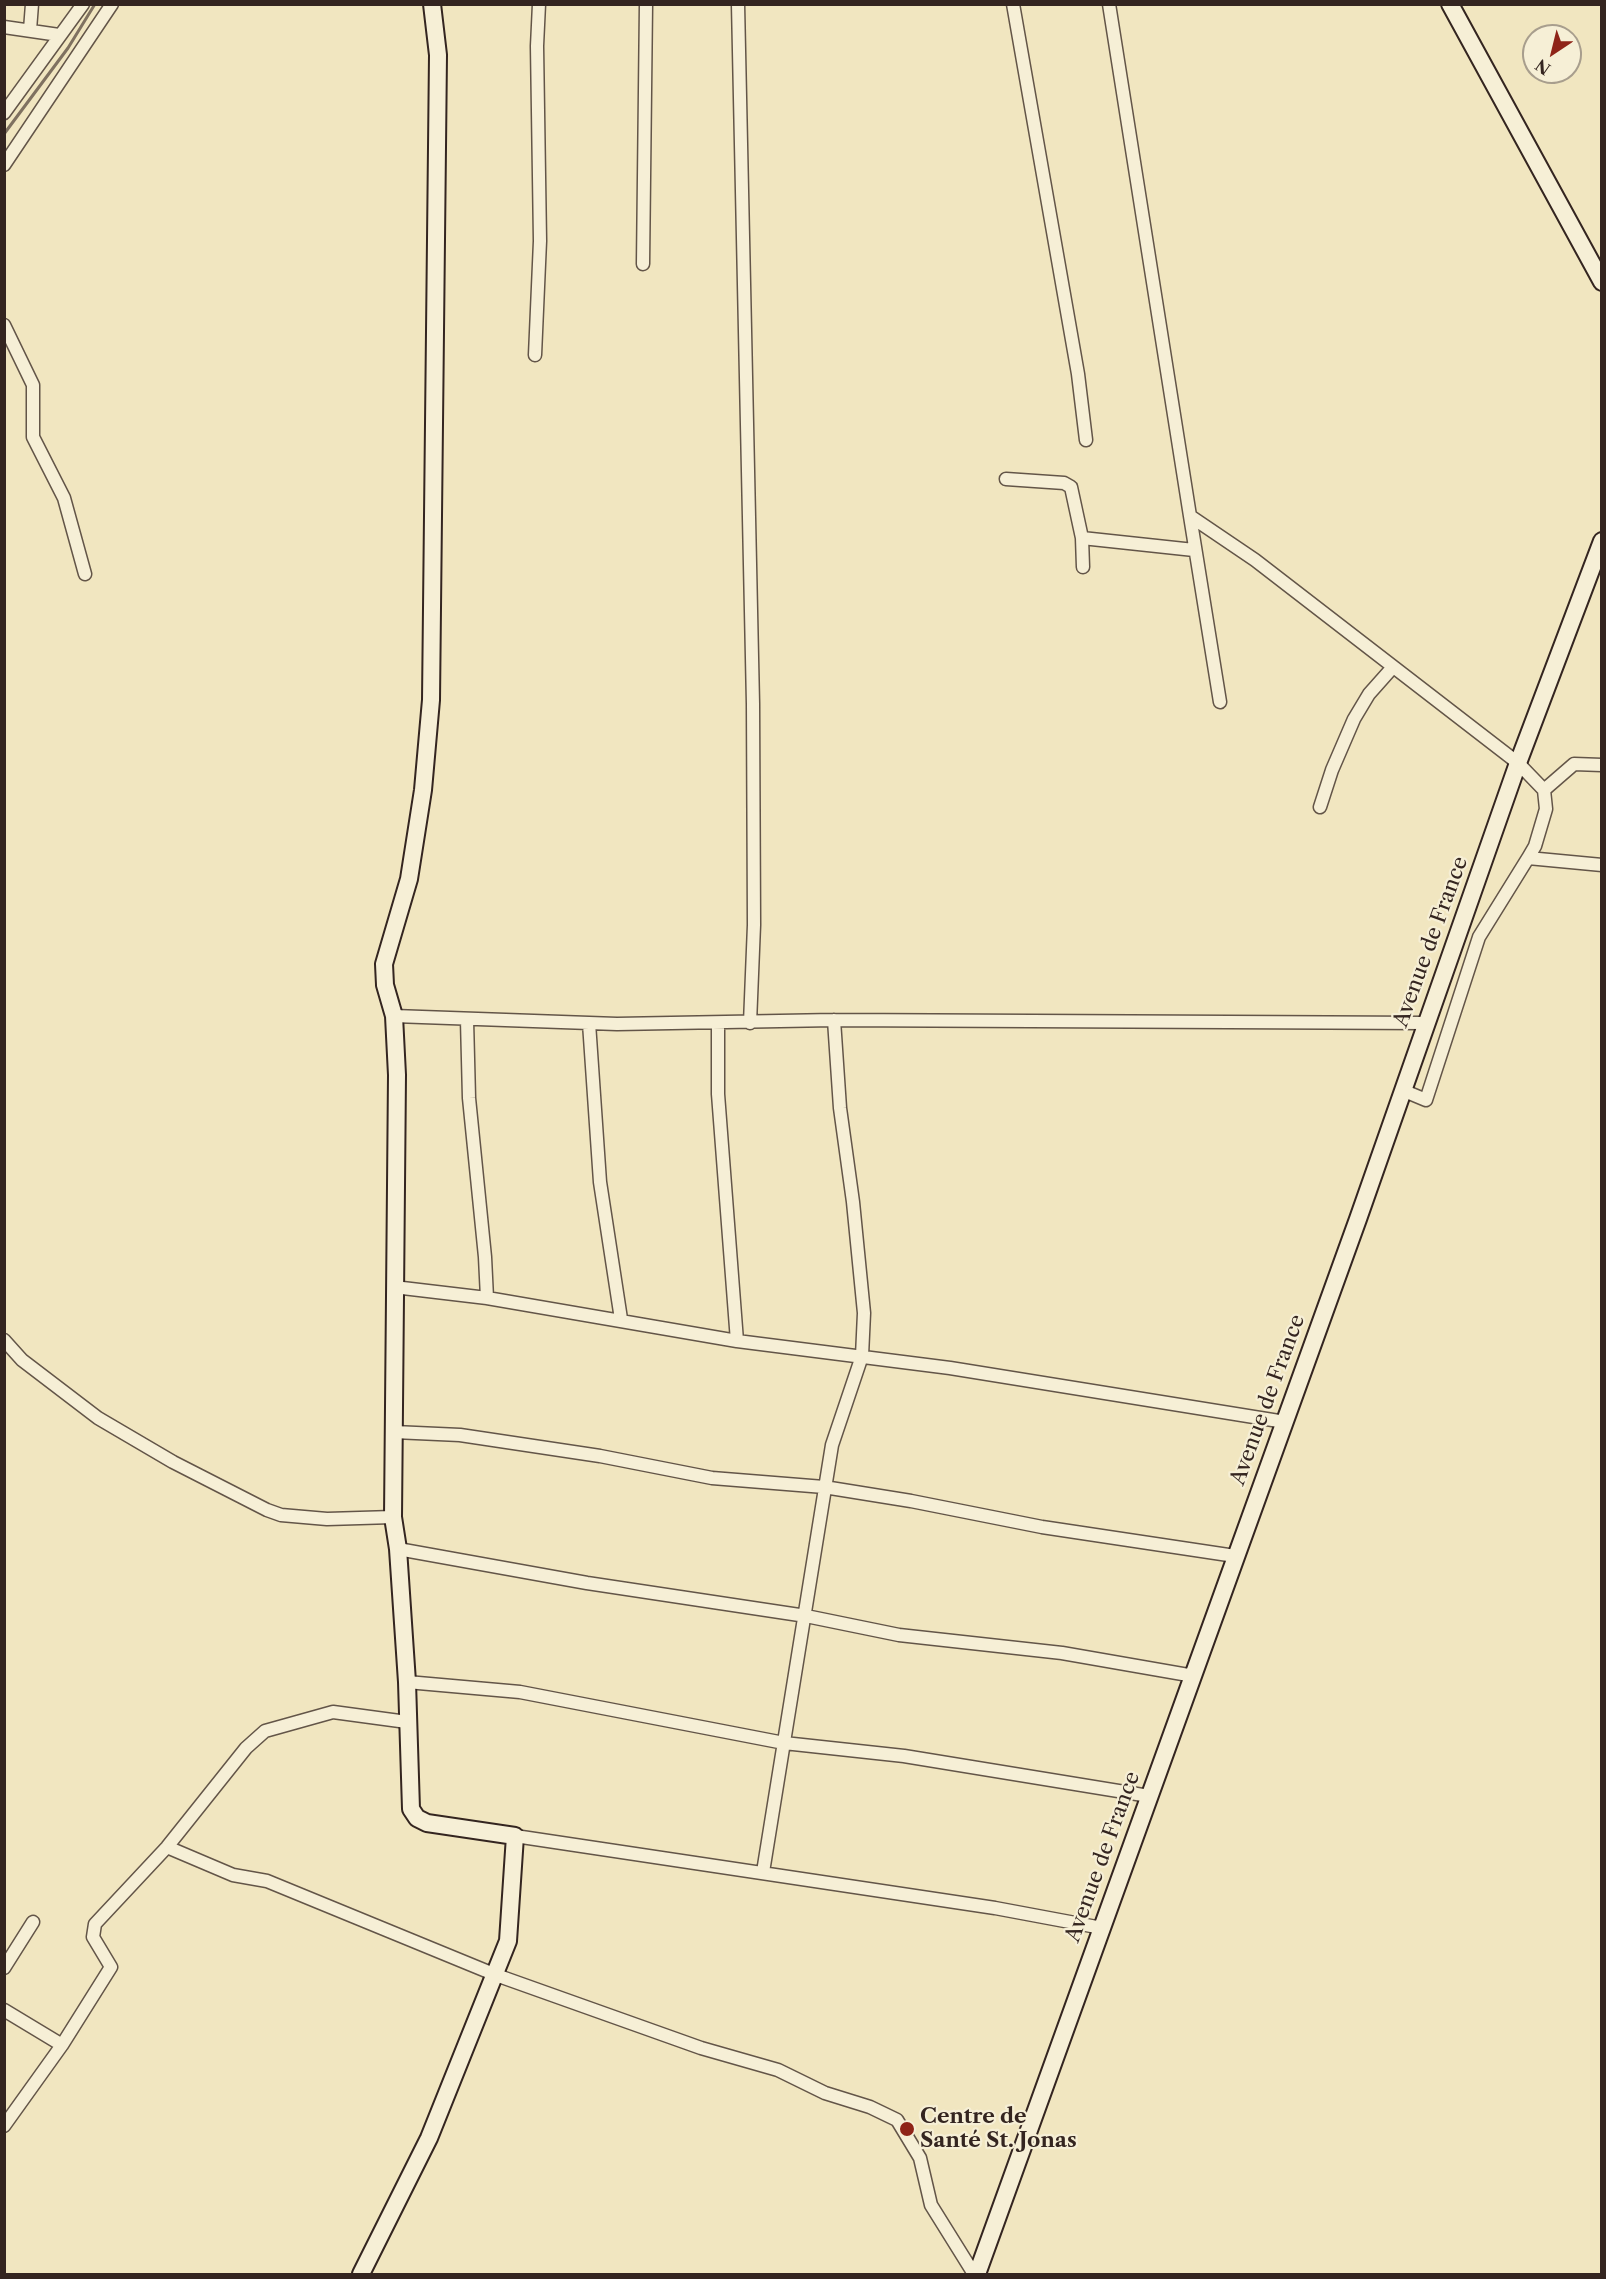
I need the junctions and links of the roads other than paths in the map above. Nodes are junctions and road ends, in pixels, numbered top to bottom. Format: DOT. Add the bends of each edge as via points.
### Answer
graph roads {
  1 [pos="32,4"];
  2 [pos="83,4"];
  3 [pos="112,4"];
  4 [pos="432,4"];
  5 [pos="539,4"];
  6 [pos="646,4"];
  7 [pos="738,4"];
  8 [pos="1013,4"];
  9 [pos="1109,4"];
  10 [pos="1450,4"];
  11 [pos="4,27"];
  12 [pos="30,30"];
  13 [pos="59,36"];
  14 [pos="4,113"];
  15 [pos="4,165"];
  16 [pos="643,264"];
  17 [pos="1602,282"];
  18 [pos="4,326"];
  19 [pos="535,355"];
  20 [pos="1086,440"];
  21 [pos="1006,479"];
  22 [pos="1190,516"];
  23 [pos="1082,538"];
  24 [pos="1602,541"];
  25 [pos="1194,550"];
  26 [pos="1083,567"];
  27 [pos="85,574"];
  28 [pos="1393,667"];
  29 [pos="1220,702"];
  30 [pos="1518,763"];
  31 [pos="1602,765"];
  32 [pos="1544,790"];
  33 [pos="1320,807"];
  34 [pos="1528,858"];
  35 [pos="1602,865"];
  36 [pos="394,1016"];
  37 [pos="467,1020"];
  38 [pos="834,1020"];
  39 [pos="589,1023"];
  40 [pos="750,1023"];
  41 [pos="1426,1023"];
  42 [pos="718,1024"];
  43 [pos="1402,1090"];
  44 [pos="394,1287"];
  45 [pos="487,1298"];
  46 [pos="621,1319"];
  47 [pos="4,1340"];
  48 [pos="737,1341"];
  49 [pos="862,1356"];
  50 [pos="1285,1422"];
  51 [pos="393,1432"];
  52 [pos="824,1487"];
  53 [pos="393,1517"];
  54 [pos="398,1549"];
  55 [pos="1235,1556"];
  56 [pos="806,1616"];
  57 [pos="1194,1676"];
  58 [pos="407,1682"];
  59 [pos="407,1722"];
  60 [pos="784,1743"];
  61 [pos="1149,1796"];
  62 [pos="515,1836"];
  63 [pos="167,1847"];
  64 [pos="763,1872"];
  65 [pos="33,1922"];
  66 [pos="1102,1928"];
  67 [pos="4,1968"];
  68 [pos="496,1975"];
  69 [pos="4,2010"];
  70 [pos="62,2045"];
  71 [pos="4,2126"];
  72 [pos="361,2274"];
  73 [pos="975,2274"];
  1 -- 12 [label="street"];
  2 -- 13 [label="street"];
  3 -- 15 [label="street"];
  4 -- 36 [label="street" via="438,55 431,700 423,790 409,879 384,964"];
  5 -- 19 [label="street" via="540,241"];
  6 -- 16 [label="street"];
  7 -- 40 [label="street" via="753,704 754,925"];
  8 -- 20 [label="street"];
  9 -- 22 [label="street"];
  10 -- 17 [label="street"];
  11 -- 12 [label="street"];
  12 -- 13 [label="street"];
  13 -- 14 [label="street"];
  18 -- 27 [label="street" via="33,385 33,437 64,498"];
  21 -- 23 [label="street" via="1068,484 1075,495"];
  22 -- 25 [label="street"];
  22 -- 28 [label="street" via="1255,560"];
  23 -- 25 [label="street"];
  23 -- 26 [label="street"];
  24 -- 30 [label="street, Avenue de France"];
  25 -- 29 [label="street"];
  28 -- 30 [label="street"];
  28 -- 33 [label="street" via="1358,712"];
  30 -- 32 [label="street"];
  30 -- 41 [label="street, Avenue de France"];
  31 -- 32 [label="street" via="1574,764"];
  32 -- 34 [label="street" via="1546,809"];
  34 -- 35 [label="street"];
  34 -- 43 [label="street" via="1479,937 1426,1100"];
  36 -- 37 [label="street"];
  36 -- 44 [label="street"];
  37 -- 39 [label="street"];
  37 -- 45 [label="street" via="469,1098"];
  38 -- 40 [label="street"];
  38 -- 41 [label="street"];
  38 -- 49 [label="street" via="864,1313"];
  39 -- 42 [label="street"];
  39 -- 46 [label="street" via="600,1182"];
  40 -- 42 [label="street"];
  41 -- 43 [label="street, Avenue de France"];
  42 -- 48 [label="street" via="718,1095"];
  43 -- 50 [label="street, Avenue de France"];
  44 -- 45 [label="street"];
  44 -- 51 [label="street"];
  45 -- 46 [label="street"];
  46 -- 48 [label="street"];
  47 -- 53 [label="street" via="22,1359 98,1418 267,1510 327,1519"];
  48 -- 49 [label="street"];
  49 -- 50 [label="street"];
  49 -- 52 [label="street" via="833,1439"];
  50 -- 55 [label="street, Avenue de France"];
  51 -- 52 [label="street" via="460,1435 712,1478"];
  51 -- 53 [label="street"];
  52 -- 55 [label="street" via="1042,1527"];
  52 -- 56 [label="street"];
  53 -- 54 [label="street"];
  54 -- 56 [label="street"];
  54 -- 58 [label="street"];
  55 -- 57 [label="street, Avenue de France"];
  56 -- 57 [label="street" via="899,1635 1062,1653"];
  56 -- 60 [label="street"];
  57 -- 61 [label="street, Avenue de France"];
  58 -- 59 [label="street"];
  58 -- 60 [label="street" via="520,1692"];
  59 -- 62 [label="street" via="409,1794 417,1818 427,1823"];
  59 -- 63 [label="street" via="333,1712 265,1731 242,1753"];
  60 -- 61 [label="street" via="904,1756"];
  60 -- 64 [label="street"];
  61 -- 66 [label="street, Avenue de France"];
  62 -- 64 [label="street" via="618,1854"];
  62 -- 68 [label="street" via="510,1927"];
  63 -- 68 [label="street" via="233,1875 278,1886"];
  63 -- 70 [label="street" via="95,1924 93,1936 111,1967"];
  64 -- 66 [label="street"];
  65 -- 67 [label="street"];
  66 -- 73 [label="street, Avenue de France"];
  68 -- 72 [label="street" via="429,2138"];
  68 -- 73 [label="street" via="702,2048 778,2070 897,2120 920,2158 930,2205"];
  69 -- 70 [label="street"];
  70 -- 71 [label="street"];
}
